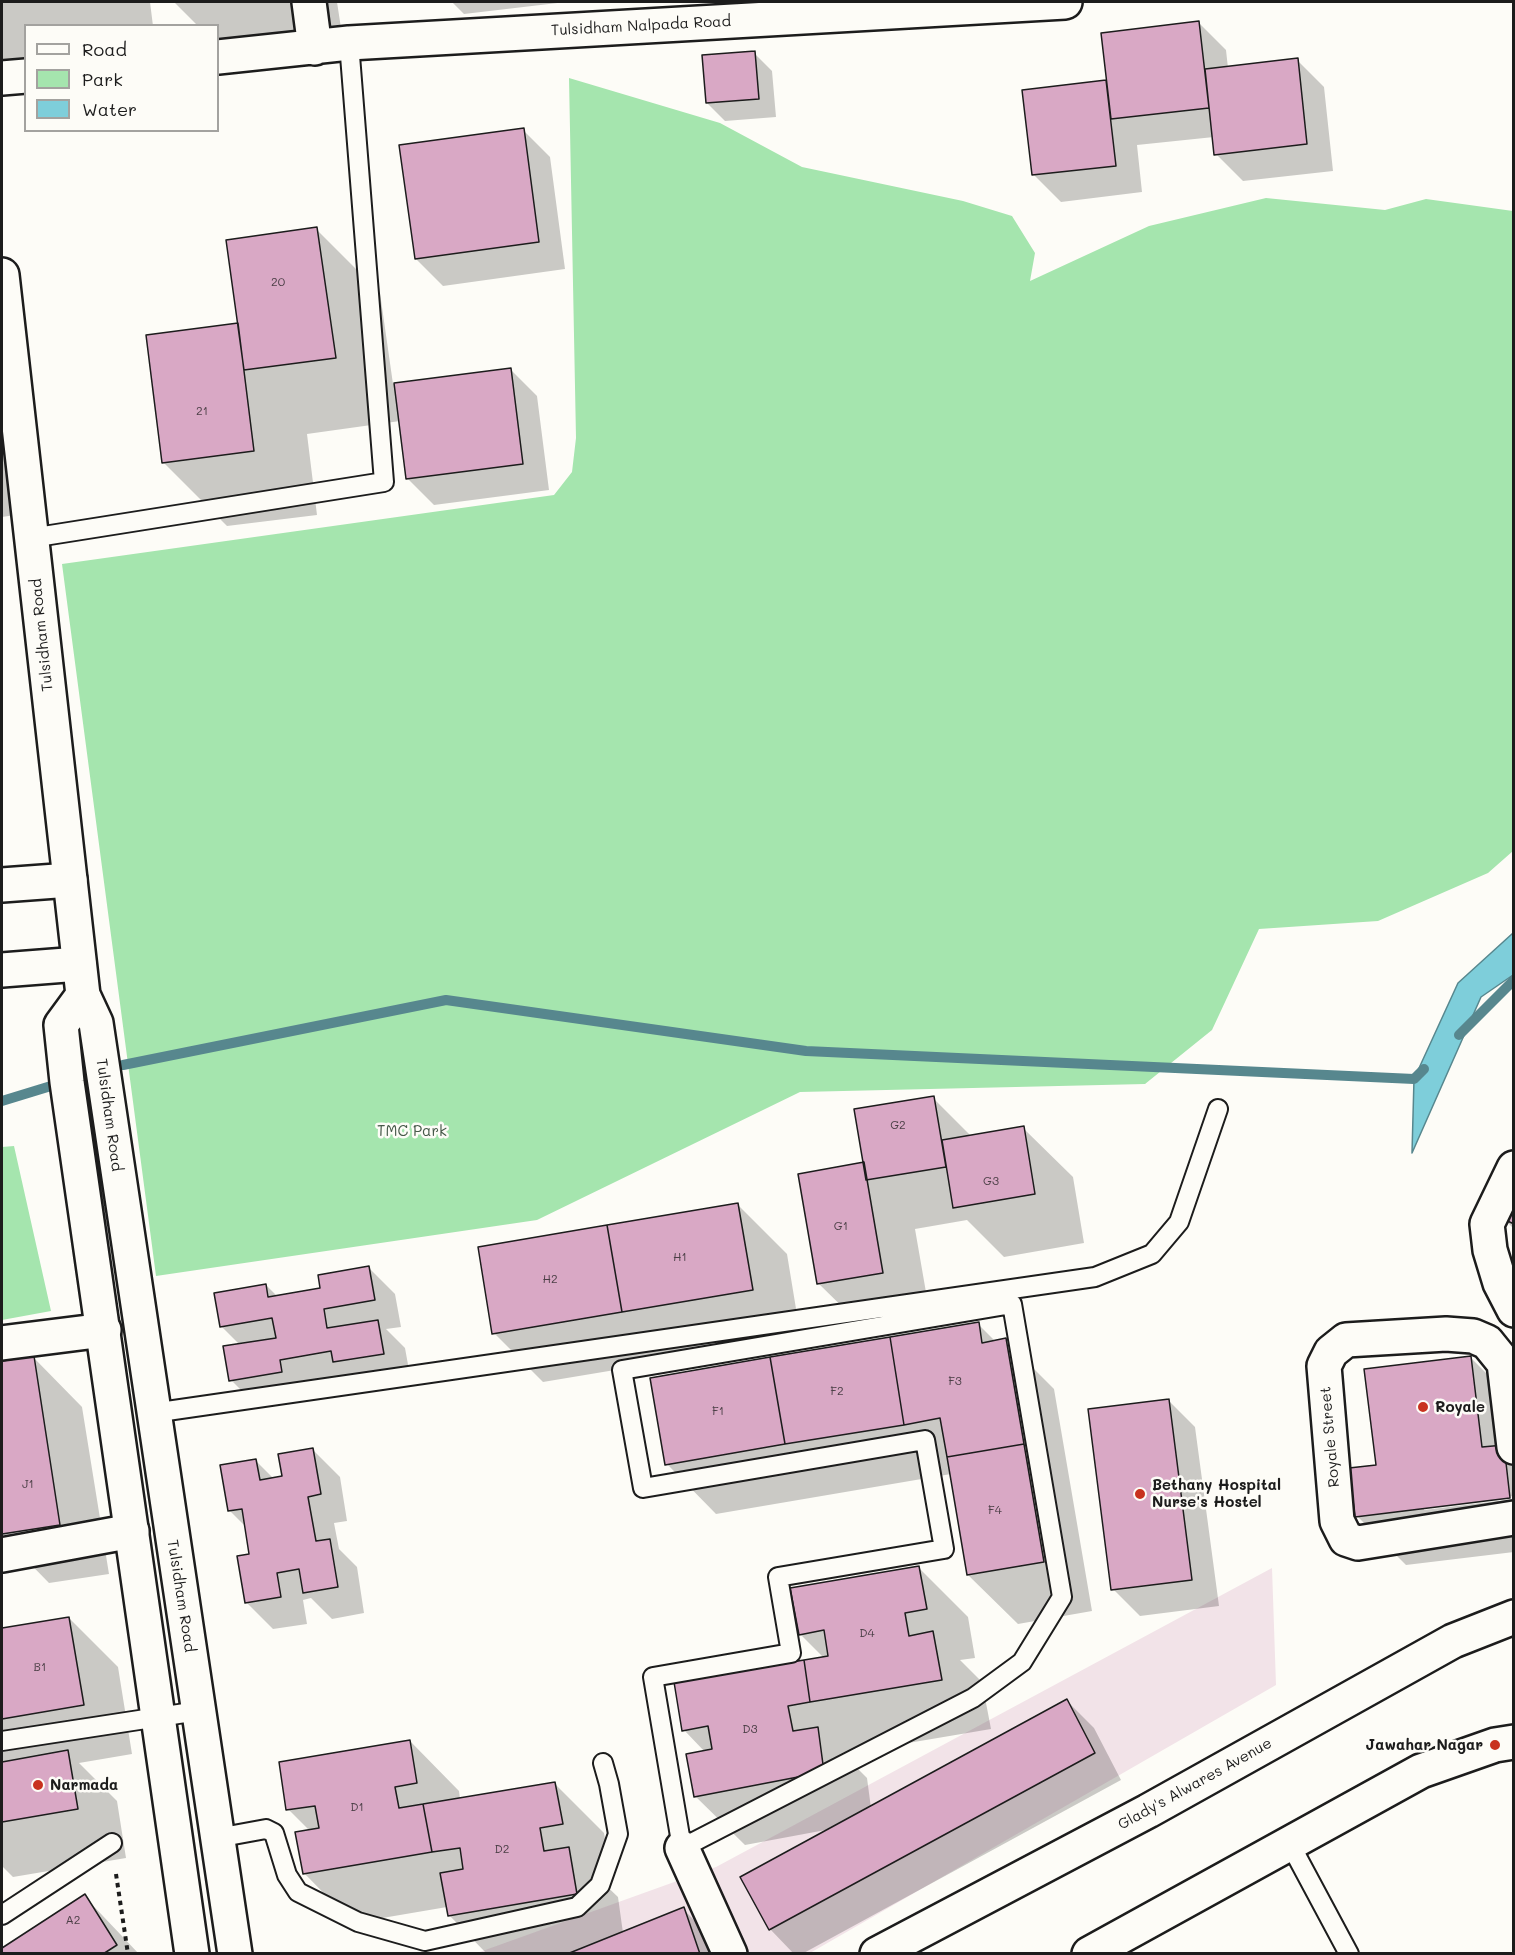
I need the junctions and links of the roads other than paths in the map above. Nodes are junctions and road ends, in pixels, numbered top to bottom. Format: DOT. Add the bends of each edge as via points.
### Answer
graph roads {
  1 [pos="309,2"];
  2 [pos="1065,2"];
  3 [pos="349,44"];
  4 [pos="315,48"];
  5 [pos="219,57"];
  6 [pos="24,76"];
  7 [pos="2,78"];
  8 [pos="2,275"];
  9 [pos="31,538"];
  10 [pos="70,880"];
  11 [pos="2,885"];
  12 [pos="2,970"];
  13 [pos="81,980"];
  14 [pos="1218,1109"];
  15 [pos="1514,1168"];
  16 [pos="1514,1310"];
  17 [pos="103,1326"];
  18 [pos="2,1343"];
  19 [pos="619,1346"];
  20 [pos="1509,1355"];
  21 [pos="622,1370"];
  22 [pos="153,1413"];
  23 [pos="1514,1447"];
  24 [pos="1514,1518"];
  25 [pos="132,1531"];
  26 [pos="2,1556"];
  27 [pos="1514,1617"];
  28 [pos="198,1711"];
  29 [pos="159,1718"];
  30 [pos="2,1742"];
  31 [pos="1514,1742"];
  32 [pos="603,1763"];
  33 [pos="217,1838"];
  34 [pos="1289,1842"];
  35 [pos="112,1843"];
  36 [pos="682,1848"];
  37 [pos="2,1915"];
  38 [pos="192,1953"];
  39 [pos="235,1953"];
  40 [pos="730,1953"];
  41 [pos="877,1953"];
  42 [pos="1089,1953"];
  43 [pos="1349,1953"];
  1 -- 4 [label="street"];
  2 -- 3 [label="street, Tulsidham Nalpada Road"];
  3 -- 4 [label="street, Tulsidham Nalpada Road"];
  3 -- 9 [label="lane" via="384,482"];
  4 -- 5 [label="street, Tulsidham Nalpada Road"];
  6 -- 7 [label="street"];
  8 -- 9 [label="street, Tulsidham Road"];
  9 -- 10 [label="street, Tulsidham Road"];
  10 -- 11 [label="street"];
  10 -- 13 [label="street, Tulsidham Road"];
  12 -- 13 [label="street"];
  13 -- 17 [label="street" via="61,1025"];
  13 -- 22 [label="street, Tulsidham Road" via="96,1023"];
  14 -- 19 [label="lane" via="1179,1222 1152,1254 1095,1277"];
  15 -- 16 [label="street" via="1488,1224 1493,1261"];
  17 -- 18 [label="street"];
  17 -- 25 [label="street"];
  19 -- 21 [label="lane"];
  19 -- 22 [label="lane"];
  20 -- 23 [label="street, Royale Street"];
  20 -- 24 [label="street, Royale Street" via="1473,1336 1446,1334 1346,1340 1331,1352 1324,1366 1337,1521 1346,1539 1358,1543"];
  21 -- 36 [label="lane" via="643,1488 925,1440 944,1549 778,1577 791,1653 653,1677"];
  21 -- 36 [label="lane" via="1012,1304 1062,1597 1022,1662 973,1698"];
  22 -- 28 [label="street, Tulsidham Road"];
  25 -- 26 [label="street"];
  25 -- 29 [label="street"];
  27 -- 41 [label="street, Glady's Alwares Avenue" via="1453,1641 1148,1811"];
  28 -- 29 [label="lane"];
  28 -- 33 [label="street, Tulsidham Road"];
  29 -- 30 [label="lane"];
  29 -- 38 [label="street"];
  31 -- 34 [label="street" via="1421,1771"];
  32 -- 33 [label="lane" via="618,1834 600,1885 577,1907 425,1941 358,1922 298,1892 287,1875 274,1833 266,1829"];
  33 -- 39 [label="street, Tulsidham Road"];
  34 -- 42 [label="street"];
  34 -- 43 [label="lane"];
  35 -- 37 [label="lane"];
  36 -- 40 [label="street"];
}
